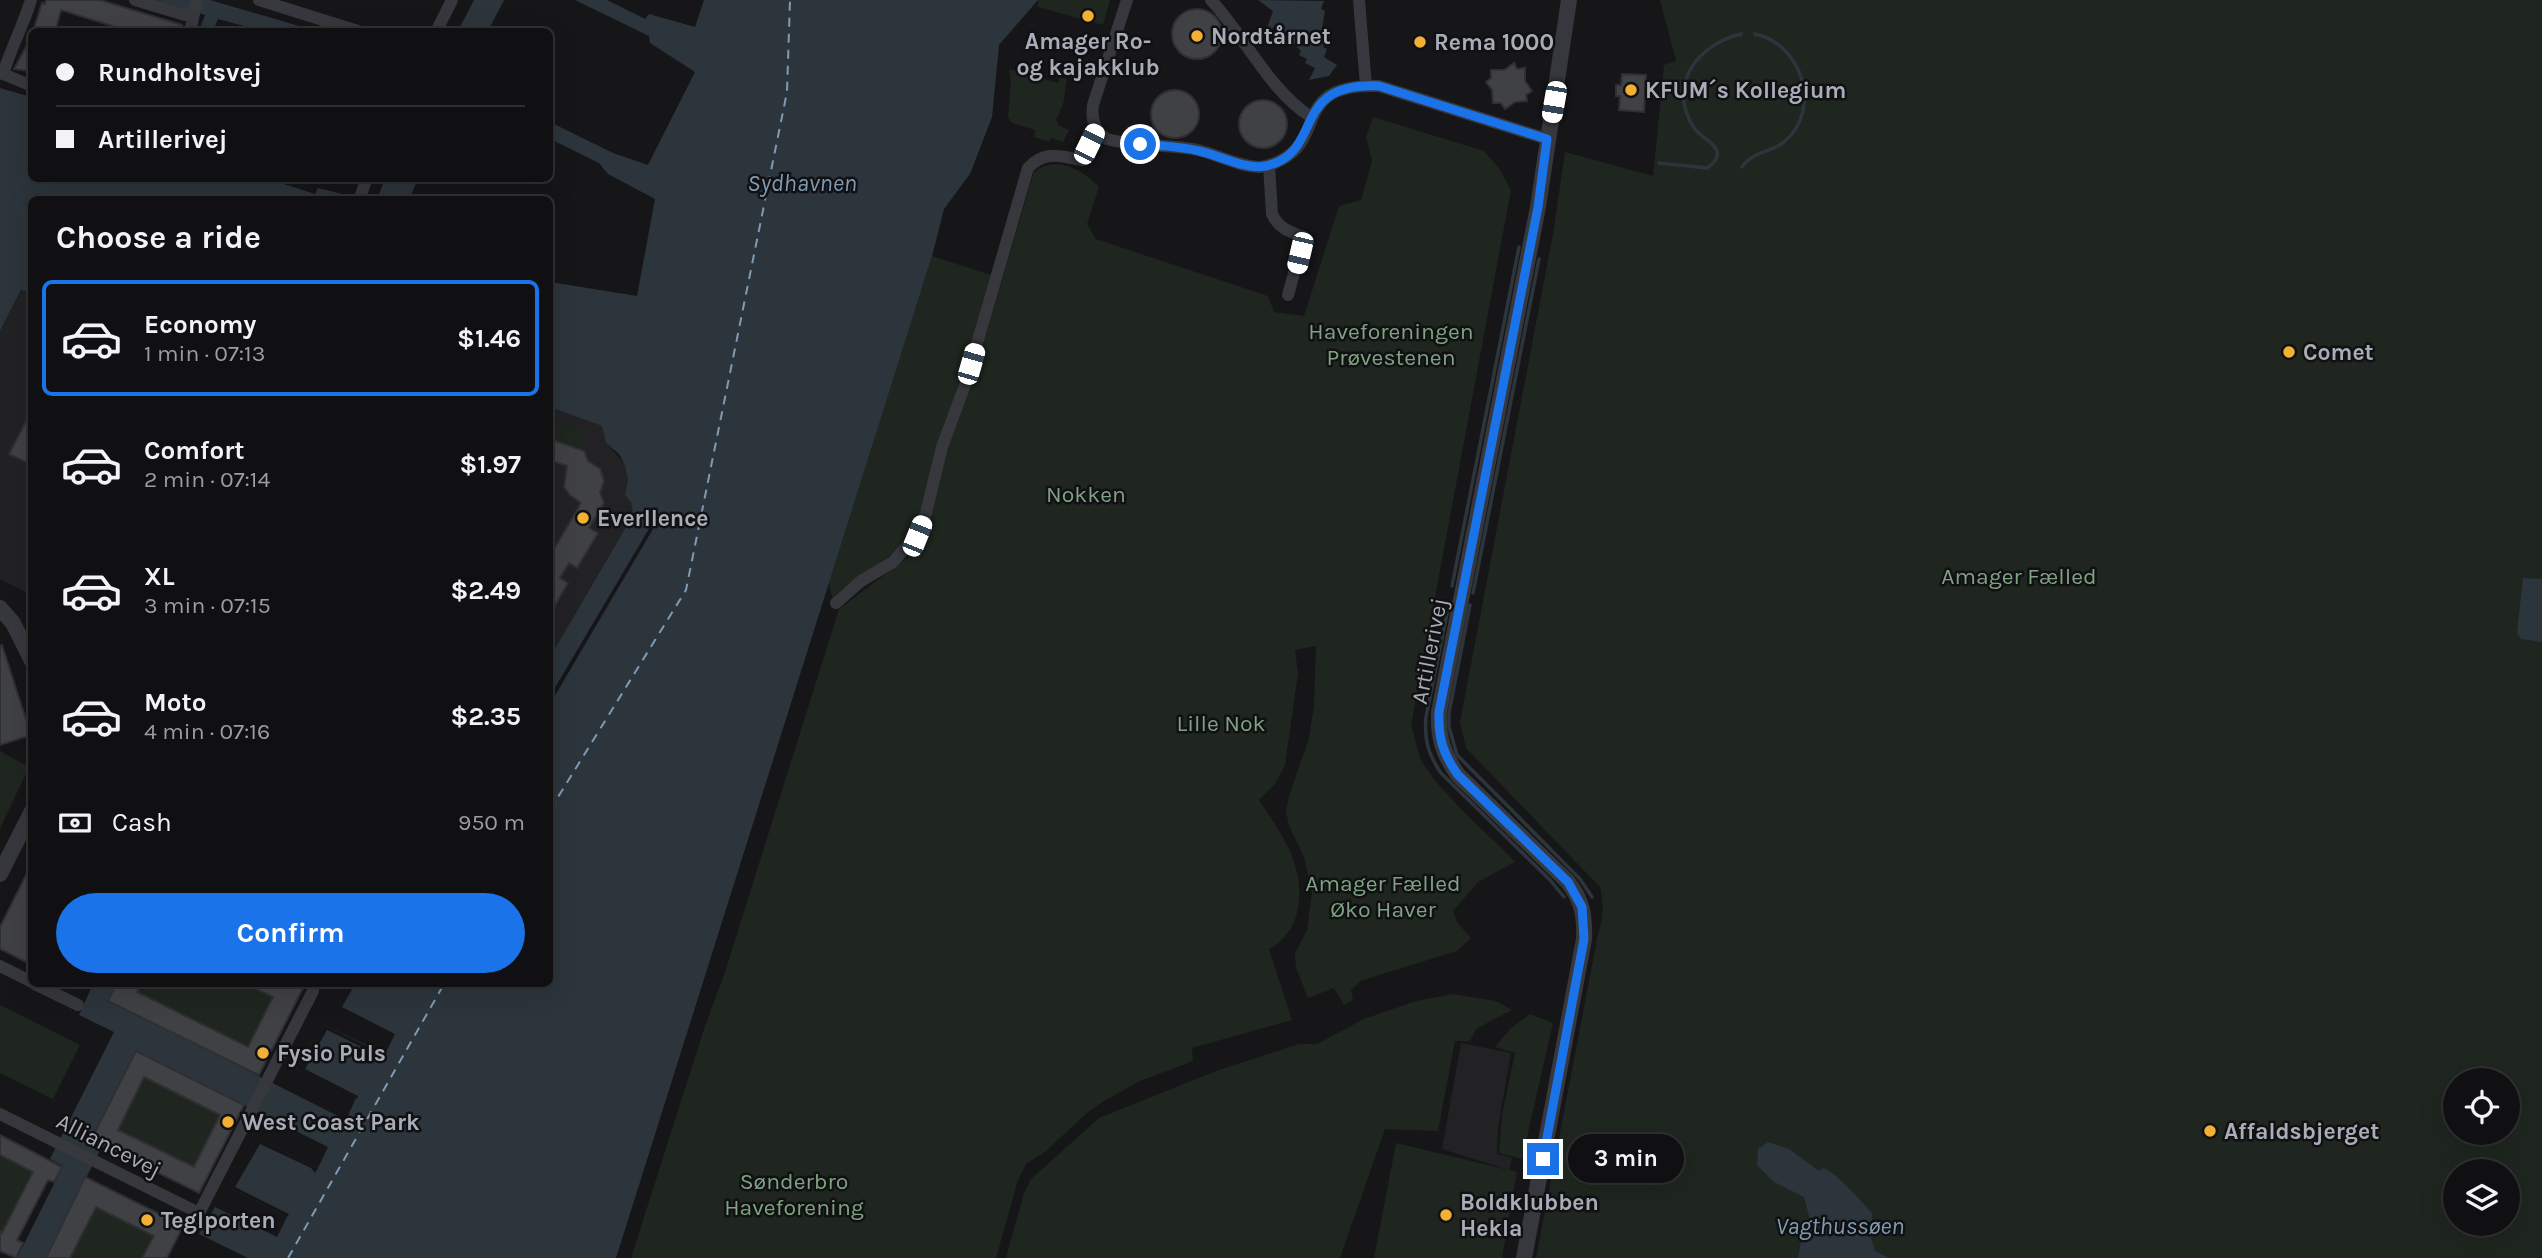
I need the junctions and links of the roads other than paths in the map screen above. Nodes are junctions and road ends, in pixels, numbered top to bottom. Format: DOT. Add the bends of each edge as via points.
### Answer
graph roads {
  1 [pos="135,0"];
  2 [pos="259,0"];
  3 [pos="452,0"];
  4 [pos="1127,0"];
  5 [pos="1211,0"];
  6 [pos="1359,0"];
  7 [pos="1569,0"];
  8 [pos="31,3"];
  9 [pos="195,6"];
  10 [pos="191,28"];
  11 [pos="348,28"];
  12 [pos="438,28"];
  13 [pos="28,84"];
  14 [pos="1366,86"];
  15 [pos="1311,117"];
  16 [pos="1096,129"];
  17 [pos="1547,139"];
  18 [pos="1269,165"];
  19 [pos="1288,295"];
  20 [pos="836,603"];
  21 [pos="0,608"];
  22 [pos="27,639"];
  23 [pos="28,819"];
  24 [pos="0,874"];
  25 [pos="0,966"];
  26 [pos="28,980"];
  27 [pos="41,987"];
  28 [pos="313,991"];
  29 [pos="78,1005"];
  30 [pos="0,1114"];
  31 [pos="199,1213"];
  32 [pos="188,1228"];
  33 [pos="1524,1258"];
  1 -- 9 [label="street" via="184,15"];
  2 -- 11 [label="street"];
  3 -- 12 [label="street"];
  4 -- 16 [label="street" via="1093,105"];
  5 -- 15 [label="street" via="1279,91"];
  6 -- 14 [label="street"];
  7 -- 17 [label="street, Artillerivej"];
  8 -- 13 [label="street" via="3,74"];
  9 -- 10 [label="street"];
  14 -- 15 [label="street" via="1328,96"];
  14 -- 17 [label="street" via="1379,86"];
  15 -- 18 [label="street" via="1296,148"];
  16 -- 18 [label="street" via="1113,141 1195,150 1252,166"];
  16 -- 20 [label="street" via="1082,160 1041,156 1028,168 917,536 893,562"];
  17 -- 33 [label="street, Artillerivej" via="1438,731 1447,760 1458,775 1568,882 1578,894 1585,919"];
  18 -- 19 [label="street" via="1275,221 1304,237"];
  21 -- 22 [label="street"];
  23 -- 24 [label="street"];
  25 -- 26 [label="street"];
  27 -- 29 [label="street"];
  28 -- 31 [label="street"];
  30 -- 31 [label="street, Alliancevej"];
  31 -- 32 [label="street"];
}
